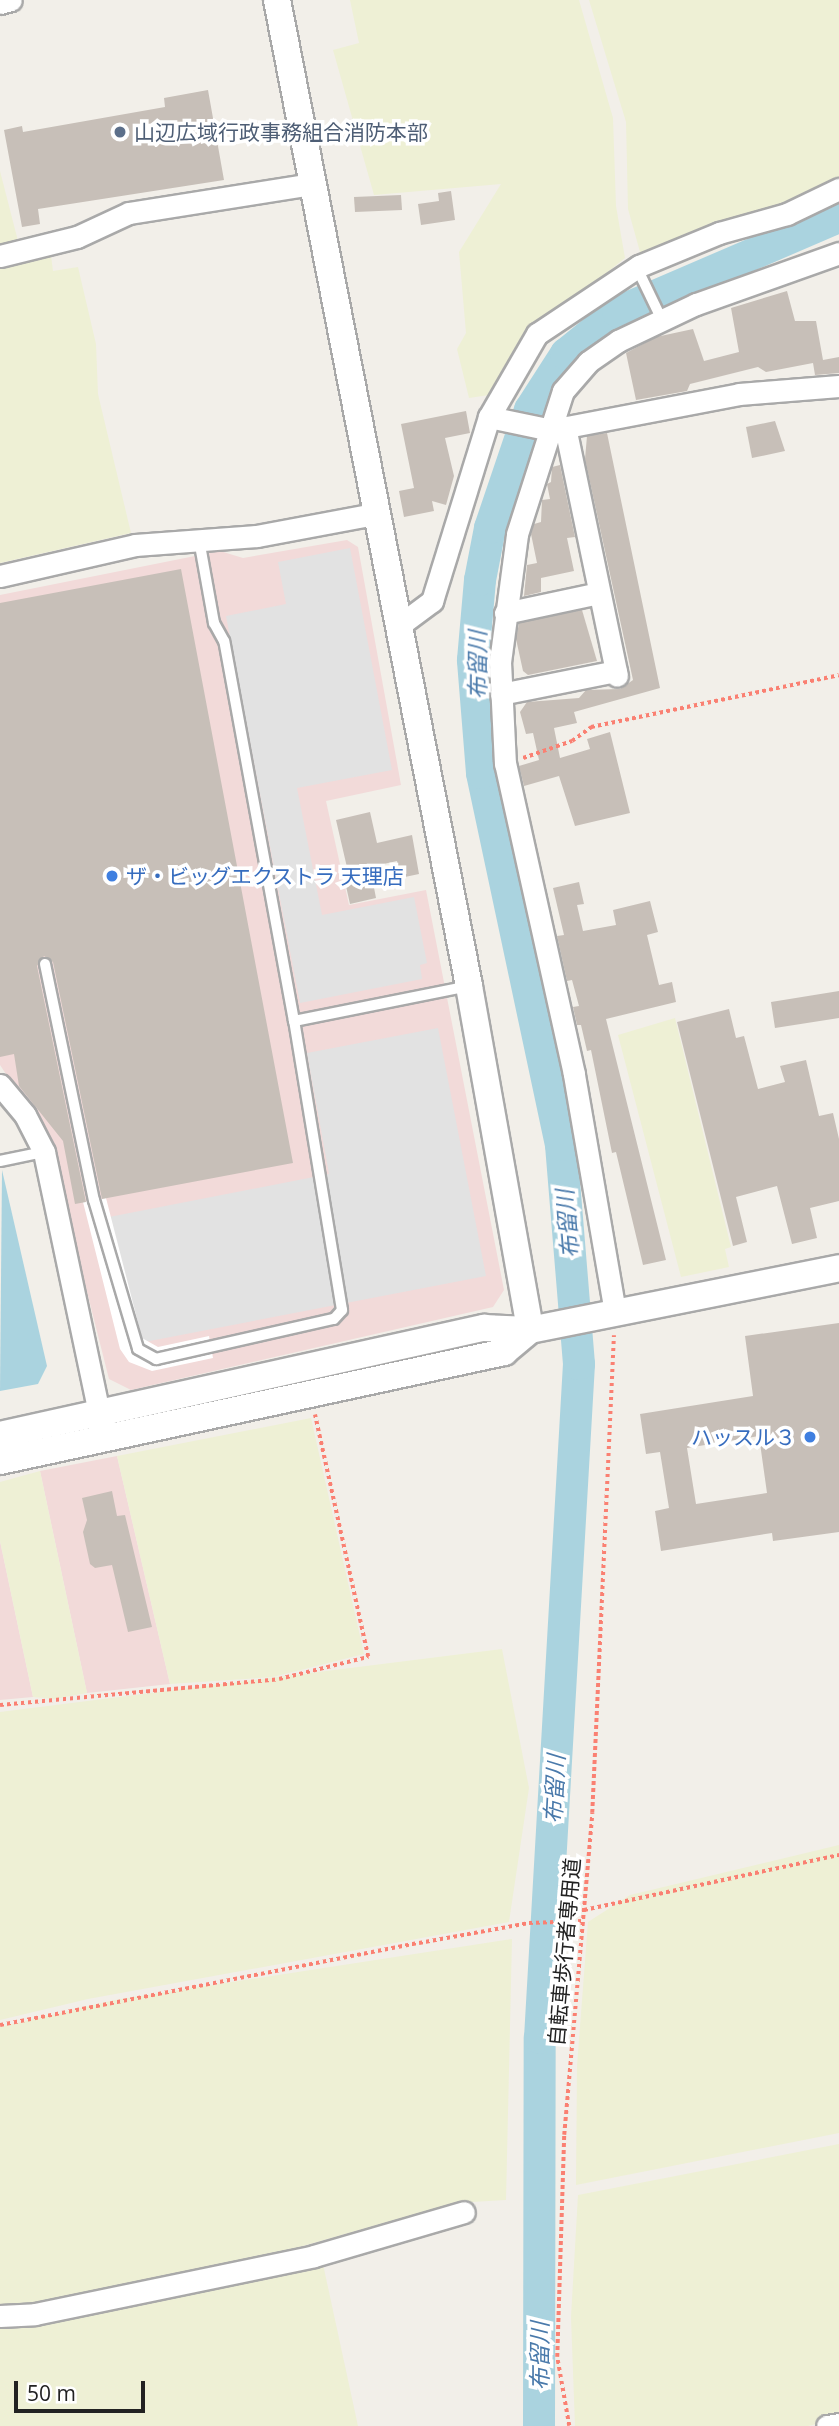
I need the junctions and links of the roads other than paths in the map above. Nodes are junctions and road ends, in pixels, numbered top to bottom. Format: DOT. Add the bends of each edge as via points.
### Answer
graph roads {
  1 [pos="11,0"];
  2 [pos="277,0"];
  3 [pos="0,3"];
  4 [pos="312,184"];
  5 [pos="839,189"];
  6 [pos="839,253"];
  7 [pos="0,256"];
  8 [pos="638,269"];
  9 [pos="662,320"];
  10 [pos="839,386"];
  11 [pos="493,418"];
  12 [pos="553,428"];
  13 [pos="374,514"];
  14 [pos="199,540"];
  15 [pos="0,576"];
  16 [pos="600,593"];
  17 [pos="505,613"];
  18 [pos="397,627"];
  19 [pos="501,694"];
  20 [pos="45,964"];
  21 [pos="469,986"];
  22 [pos="295,1021"];
  23 [pos="0,1085"];
  24 [pos="44,1152"];
  25 [pos="0,1161"];
  26 [pos="839,1268"];
  27 [pos="608,1313"];
  28 [pos="536,1329"];
  29 [pos="101,1425"];
  30 [pos="0,1435"];
  31 [pos="0,1461"];
  32 [pos="464,2212"];
  33 [pos="0,2316"];
  34 [pos="839,2424"];
  35 [pos="827,2426"];
  1 -- 3 [label="street"];
  2 -- 4 [label="street"];
  4 -- 7 [label="street" via="129,213 77,237"];
  4 -- 13 [label="street"];
  5 -- 8 [label="street" via="787,214 719,233"];
  6 -- 9 [label="street" via="739,285"];
  8 -- 9 [label="lane"];
  8 -- 11 [label="street" via="537,334"];
  9 -- 12 [label="street" via="588,362 563,391"];
  10 -- 12 [label="street" via="739,394"];
  11 -- 12 [label="street"];
  11 -- 18 [label="street" via="432,601"];
  12 -- 16 [label="street"];
  12 -- 17 [label="street" via="517,534"];
  13 -- 14 [label="street" via="257,536"];
  13 -- 18 [label="street"];
  14 -- 15 [label="street" via="135,545"];
  14 -- 22 [label="lane" via="214,623 224,641"];
  16 -- 17 [label="street"];
  16 -- 19 [label="street" via="616,674"];
  17 -- 19 [label="street"];
  18 -- 21 [label="street"];
  19 -- 27 [label="street" via="505,764 574,1074"];
  20 -- 22 [label="lane" via="94,1200 138,1349 156,1359 334,1319 342,1310"];
  21 -- 22 [label="lane"];
  21 -- 28 [label="street"];
  23 -- 24 [label="street" via="24,1115"];
  24 -- 25 [label="lane"];
  24 -- 29 [label="street"];
  26 -- 27 [label="street"];
  27 -- 28 [label="street"];
  28 -- 29 [label="street" via="484,1328"];
  28 -- 29 [label="street" via="505,1352 310,1392"];
  29 -- 30 [label="street"];
  29 -- 31 [label="street"];
  32 -- 33 [label="street" via="314,2256 35,2314"];
  34 -- 35 [label="street"];
}
